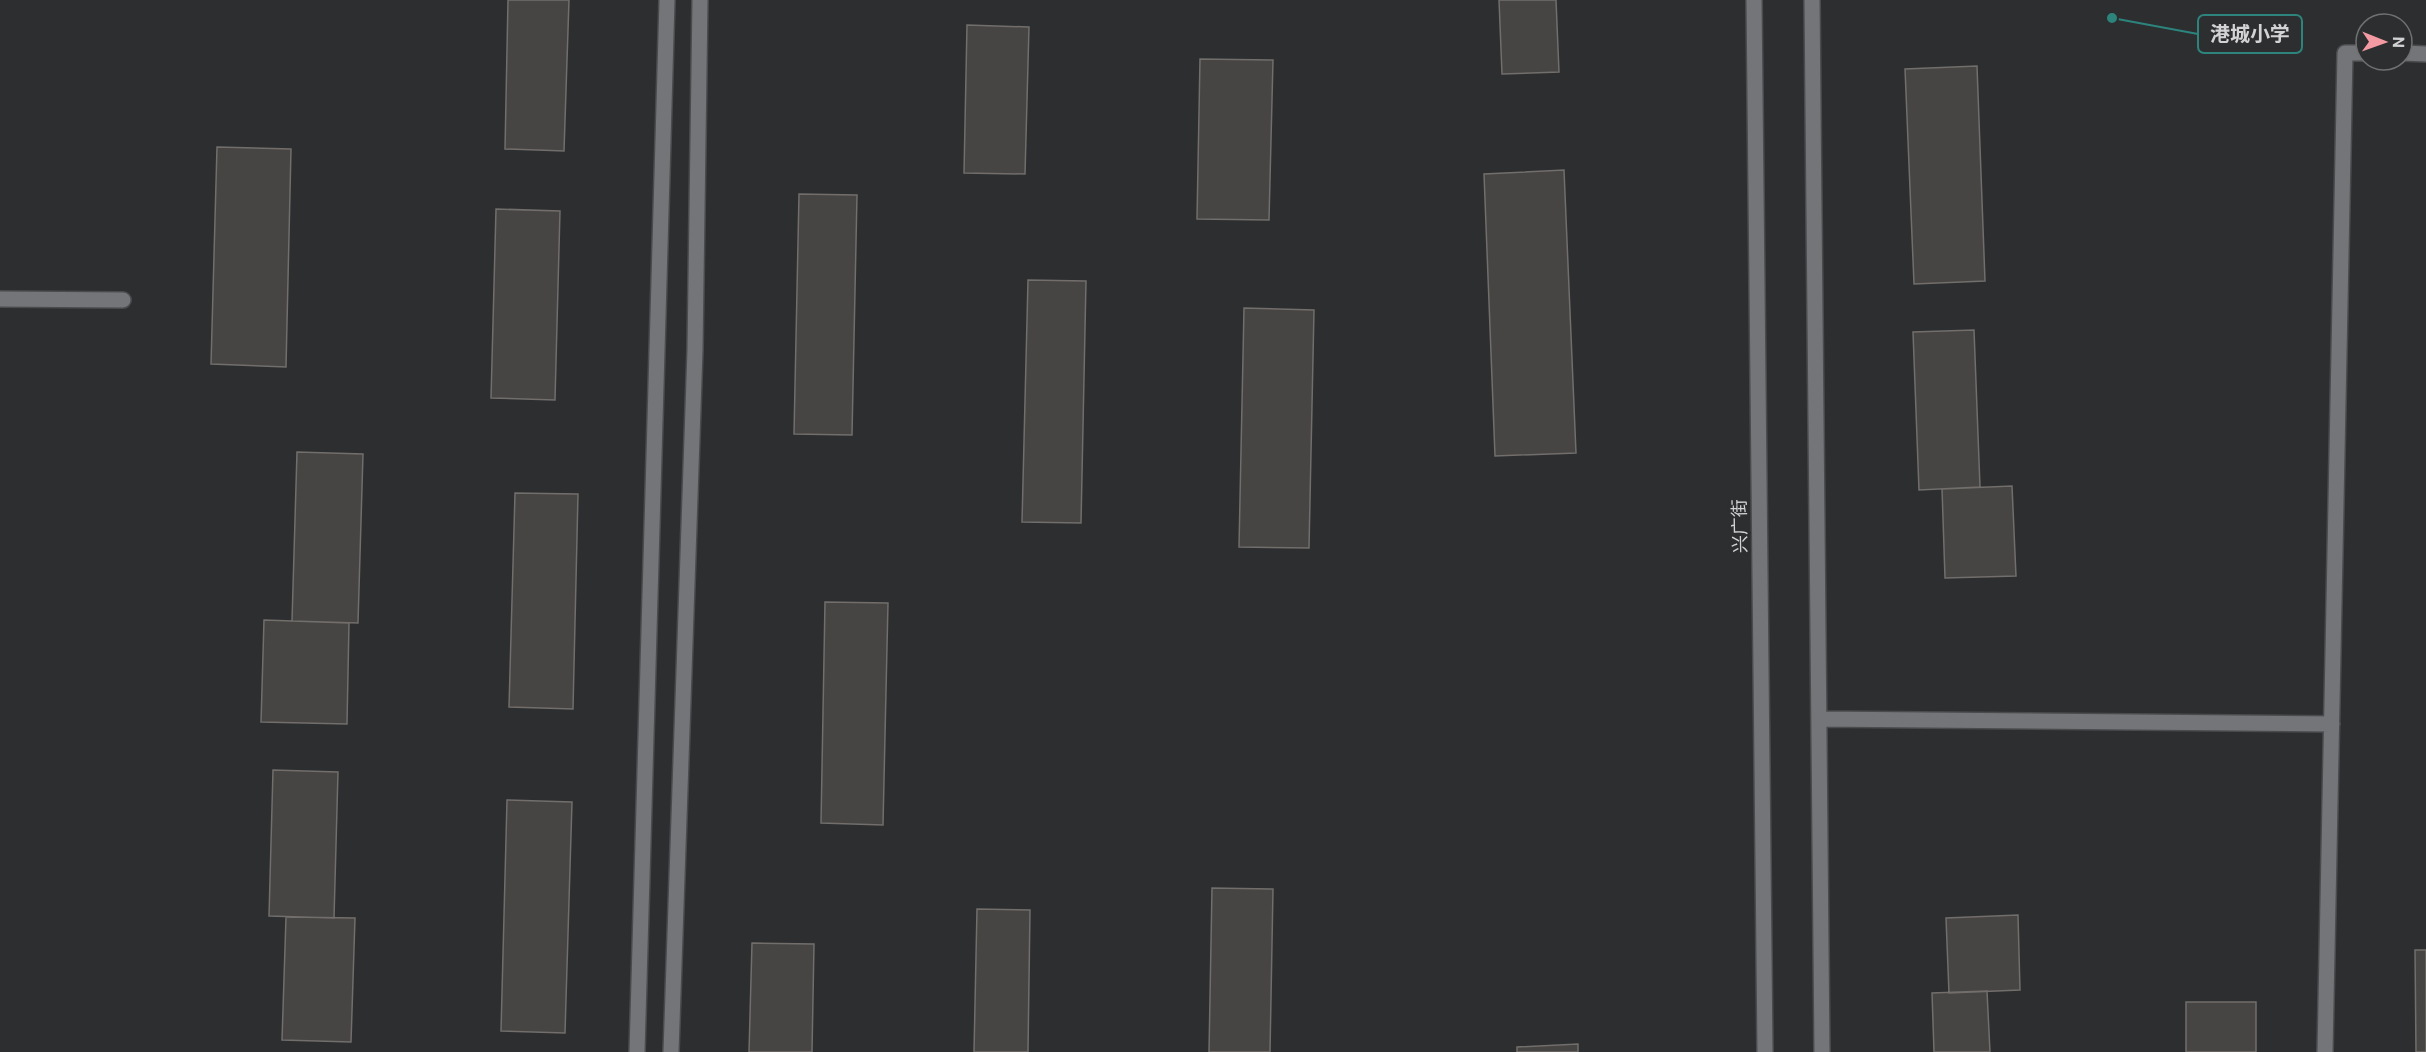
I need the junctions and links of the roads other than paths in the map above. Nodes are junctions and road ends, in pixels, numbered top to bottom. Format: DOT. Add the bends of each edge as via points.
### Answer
graph roads {
  1 [pos="667,0"];
  2 [pos="700,0"];
  3 [pos="1754,0"];
  4 [pos="1812,0"];
  5 [pos="2354,53"];
  6 [pos="0,299"];
  7 [pos="123,300"];
  8 [pos="1818,719"];
  9 [pos="2332,724"];
  10 [pos="637,1052"];
  11 [pos="671,1052"];
  12 [pos="1765,1052"];
  13 [pos="1822,1052"];
  14 [pos="2325,1052"];
  1 -- 10 [label="street"];
  2 -- 11 [label="street" via="695,350"];
  3 -- 12 [label="street, 兴广街"];
  4 -- 8 [label="street"];
  5 -- 9 [label="street" via="2345,53"];
  6 -- 7 [label="street"];
  8 -- 9 [label="street"];
  8 -- 13 [label="street"];
  9 -- 14 [label="street"];
}
